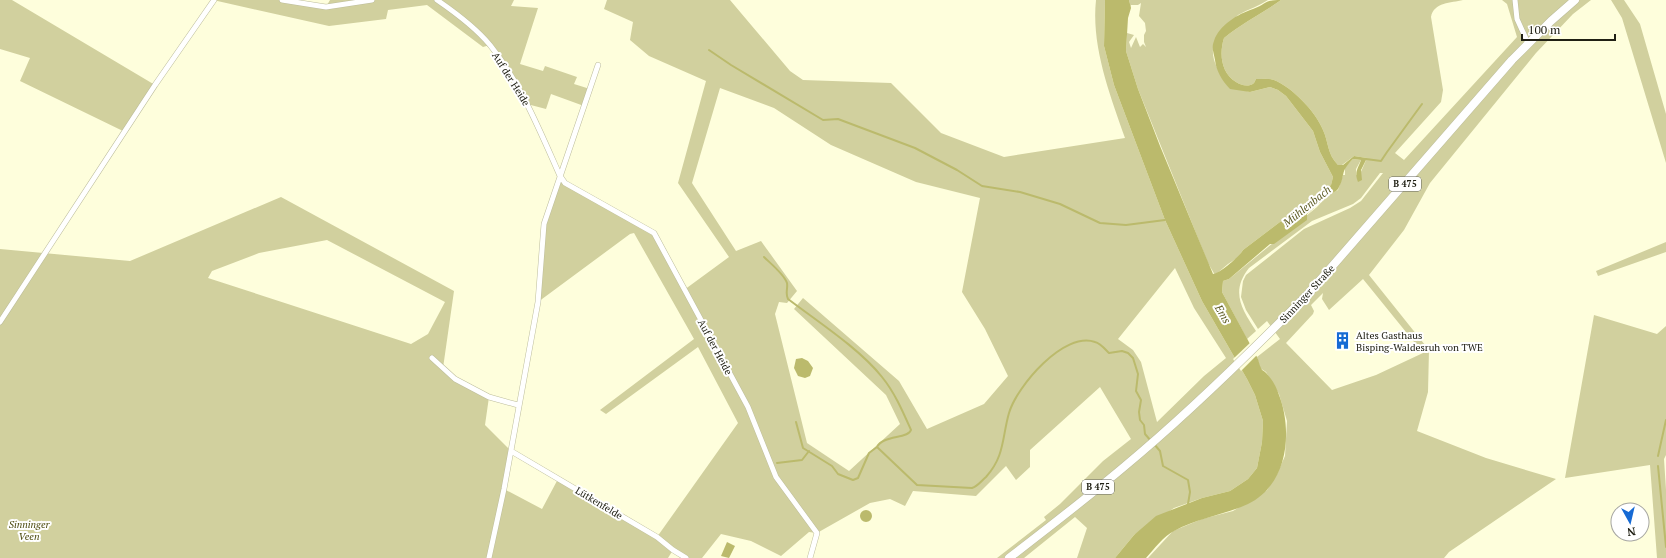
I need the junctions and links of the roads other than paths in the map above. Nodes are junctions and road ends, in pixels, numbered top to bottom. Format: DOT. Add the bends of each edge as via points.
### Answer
graph roads {
  1 [pos="214,0"];
  2 [pos="282,0"];
  3 [pos="372,0"];
  4 [pos="437,0"];
  5 [pos="1515,0"];
  6 [pos="1575,0"];
  7 [pos="1528,43"];
  8 [pos="598,65"];
  9 [pos="560,176"];
  10 [pos="0,322"];
  11 [pos="432,358"];
  12 [pos="518,405"];
  13 [pos="511,451"];
  14 [pos="489,558"];
  15 [pos="686,558"];
  16 [pos="810,558"];
  17 [pos="1009,558"];
  1 -- 10 [label="street" via="155,85"];
  2 -- 3 [label="street" via="326,7"];
  4 -- 9 [label="street, Auf der Heide" via="461,16 490,45 527,104"];
  5 -- 7 [label="street" via="1517,18"];
  6 -- 7 [label="main road, Sinninger Straße / B 475"];
  7 -- 17 [label="main road, Sinninger Straße / B 475" via="1279,324 1219,383 1141,452"];
  8 -- 9 [label="street"];
  9 -- 12 [label="street" via="544,224 538,302"];
  9 -- 16 [label="street, Auf der Heide" via="566,183 654,233 748,407 776,477 817,533"];
  11 -- 12 [label="street" via="455,379 489,397"];
  12 -- 13 [label="street"];
  13 -- 14 [label="street"];
  13 -- 15 [label="street, Lütkenfelde"];
}
